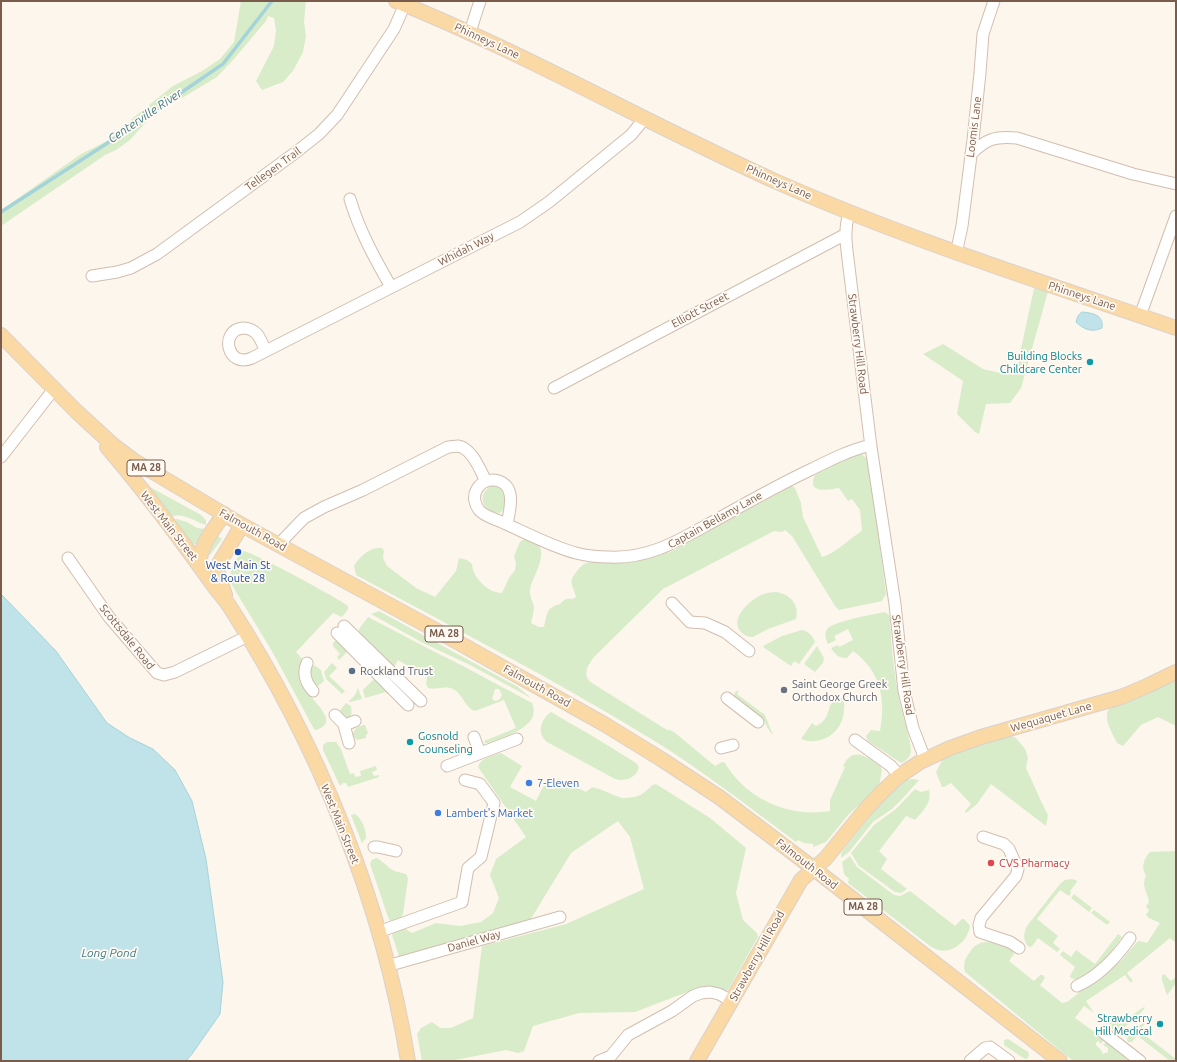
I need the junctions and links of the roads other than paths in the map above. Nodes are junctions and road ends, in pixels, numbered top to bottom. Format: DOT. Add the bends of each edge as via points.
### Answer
graph roads {
  1 [pos="480,1"];
  2 [pos="994,1"];
  3 [pos="401,3"];
  4 [pos="470,32"];
  5 [pos="644,118"];
  6 [pos="971,154"];
  7 [pos="1176,184"];
  8 [pos="350,199"];
  9 [pos="849,213"];
  10 [pos="1176,216"];
  11 [pos="846,234"];
  12 [pos="956,254"];
  13 [pos="92,276"];
  14 [pos="392,287"];
  15 [pos="1140,316"];
  16 [pos="1176,328"];
  17 [pos="1,335"];
  18 [pos="266,351"];
  19 [pos="554,388"];
  20 [pos="54,389"];
  21 [pos="77,412"];
  22 [pos="871,445"];
  23 [pos="1,457"];
  24 [pos="486,481"];
  25 [pos="224,514"];
  26 [pos="242,524"];
  27 [pos="507,524"];
  28 [pos="278,545"];
  29 [pos="68,558"];
  30 [pos="200,566"];
  31 [pos="672,604"];
  32 [pos="229,605"];
  33 [pos="340,630"];
  34 [pos="248,636"];
  35 [pos="749,652"];
  36 [pos="307,663"];
  37 [pos="1176,672"];
  38 [pos="313,692"];
  39 [pos="727,698"];
  40 [pos="414,703"];
  41 [pos="335,715"];
  42 [pos="355,721"];
  43 [pos="758,722"];
  44 [pos="344,726"];
  45 [pos="474,737"];
  46 [pos="517,739"];
  47 [pos="855,740"];
  48 [pos="349,743"];
  49 [pos="733,745"];
  50 [pos="721,748"];
  51 [pos="480,753"];
  52 [pos="925,759"];
  53 [pos="446,766"];
  54 [pos="899,776"];
  55 [pos="465,780"];
  56 [pos="983,837"];
  57 [pos="374,847"];
  58 [pos="396,851"];
  59 [pos="813,868"];
  60 [pos="560,917"];
  61 [pos="378,932"];
  62 [pos="1130,938"];
  63 [pos="1020,948"];
  64 [pos="387,966"];
  65 [pos="1077,986"];
  66 [pos="732,1001"];
  67 [pos="1104,1033"];
  68 [pos="408,1061"];
  69 [pos="599,1061"];
  70 [pos="697,1061"];
  71 [pos="970,1061"];
  72 [pos="1009,1061"];
  73 [pos="1060,1061"];
  74 [pos="1140,1061"];
  1 -- 4 [label="street"];
  2 -- 6 [label="street, Loomis Lane" via="983,34"];
  3 -- 4 [label="main road, Phinneys Lane"];
  3 -- 13 [label="street, Tellegen Trail" via="394,29 337,115 319,134 157,254 131,268"];
  4 -- 5 [label="main road, Phinneys Lane"];
  5 -- 9 [label="main road, Phinneys Lane" via="775,181"];
  5 -- 14 [label="street, Whidah Way" via="632,135 529,216"];
  6 -- 7 [label="street" via="987,140 1017,138 1133,174"];
  6 -- 12 [label="street, Loomis Lane"];
  8 -- 14 [label="street" via="355,218"];
  9 -- 11 [label="street, Strawberry Hill Road"];
  9 -- 12 [label="main road, Phinneys Lane"];
  10 -- 15 [label="street"];
  11 -- 19 [label="street, Elliott Street"];
  11 -- 22 [label="street, Strawberry Hill Road"];
  12 -- 15 [label="main road, Phinneys Lane"];
  14 -- 18 [label="street, Whidah Way"];
  15 -- 16 [label="main road, Phinneys Lane"];
  17 -- 20 [label="main road, Falmouth Road / MA 28"];
  20 -- 21 [label="main road, Falmouth Road / MA 28"];
  20 -- 23 [label="street"];
  21 -- 25 [label="main road, Falmouth Road / MA 28" via="133,460"];
  21 -- 30 [label="main road, West Main Street"];
  22 -- 27 [label="street, Captain Bellamy Lane" via="840,455 764,493 669,546 646,553 621,558 581,554 568,551"];
  22 -- 52 [label="street, Strawberry Hill Road" via="895,604 904,691 913,728"];
  24 -- 27 [label="street" via="498,481 505,484 509,490 511,501"];
  24 -- 27 [label="street, Captain Bellamy Lane" via="475,493 477,508 482,513"];
  24 -- 28 [label="street" via="468,452 459,446 448,447 304,518"];
  25 -- 26 [label="main road, Falmouth Road / MA 28"];
  25 -- 30 [label="main road, West Main Street" via="202,549"];
  26 -- 28 [label="main road, Falmouth Road / MA 28"];
  26 -- 32 [label="main road, West Main Street" via="220,560 218,568"];
  28 -- 59 [label="main road, Falmouth Road / MA 28" via="604,724 719,797"];
  29 -- 34 [label="street, Scottsdale Road" via="109,617 157,673 175,672"];
  30 -- 32 [label="main road, West Main Street"];
  31 -- 35 [label="street" via="690,622 705,623 725,632"];
  32 -- 34 [label="main road, West Main Street"];
  33 -- 40 [label="street"];
  34 -- 61 [label="main road, West Main Street" via="279,690 322,778 354,856"];
  36 -- 38 [label="street" via="306,678"];
  37 -- 52 [label="main road, Wequaquet Lane" via="1121,697 981,737"];
  39 -- 43 [label="street"];
  41 -- 42 [label="street" via="345,725"];
  44 -- 48 [label="street"];
  45 -- 51 [label="street"];
  46 -- 51 [label="street"];
  47 -- 54 [label="street" via="891,766"];
  49 -- 50 [label="street"];
  51 -- 53 [label="street"];
  52 -- 54 [label="main road, Strawberry Hill Road"];
  54 -- 59 [label="main road, Strawberry Hill Road" via="865,810 826,858"];
  55 -- 61 [label="street" via="480,784 494,803 481,857 468,868 462,902"];
  56 -- 63 [label="street" via="1004,844 1018,869 1016,876 981,918 980,932"];
  57 -- 58 [label="street"];
  59 -- 66 [label="main road, Strawberry Hill Road" via="795,888"];
  59 -- 73 [label="main road, Falmouth Road / MA 28"];
  60 -- 64 [label="street, Daniel Way"];
  61 -- 64 [label="main road, West Main Street"];
  62 -- 65 [label="street" via="1116,958"];
  64 -- 68 [label="main road, West Main Street"];
  66 -- 69 [label="street" via="710,992 693,996 672,1011 628,1035 611,1056"];
  66 -- 70 [label="main road, Strawberry Hill Road"];
  67 -- 74 [label="street"];
  71 -- 72 [label="street" via="985,1048 990,1047"];
}
